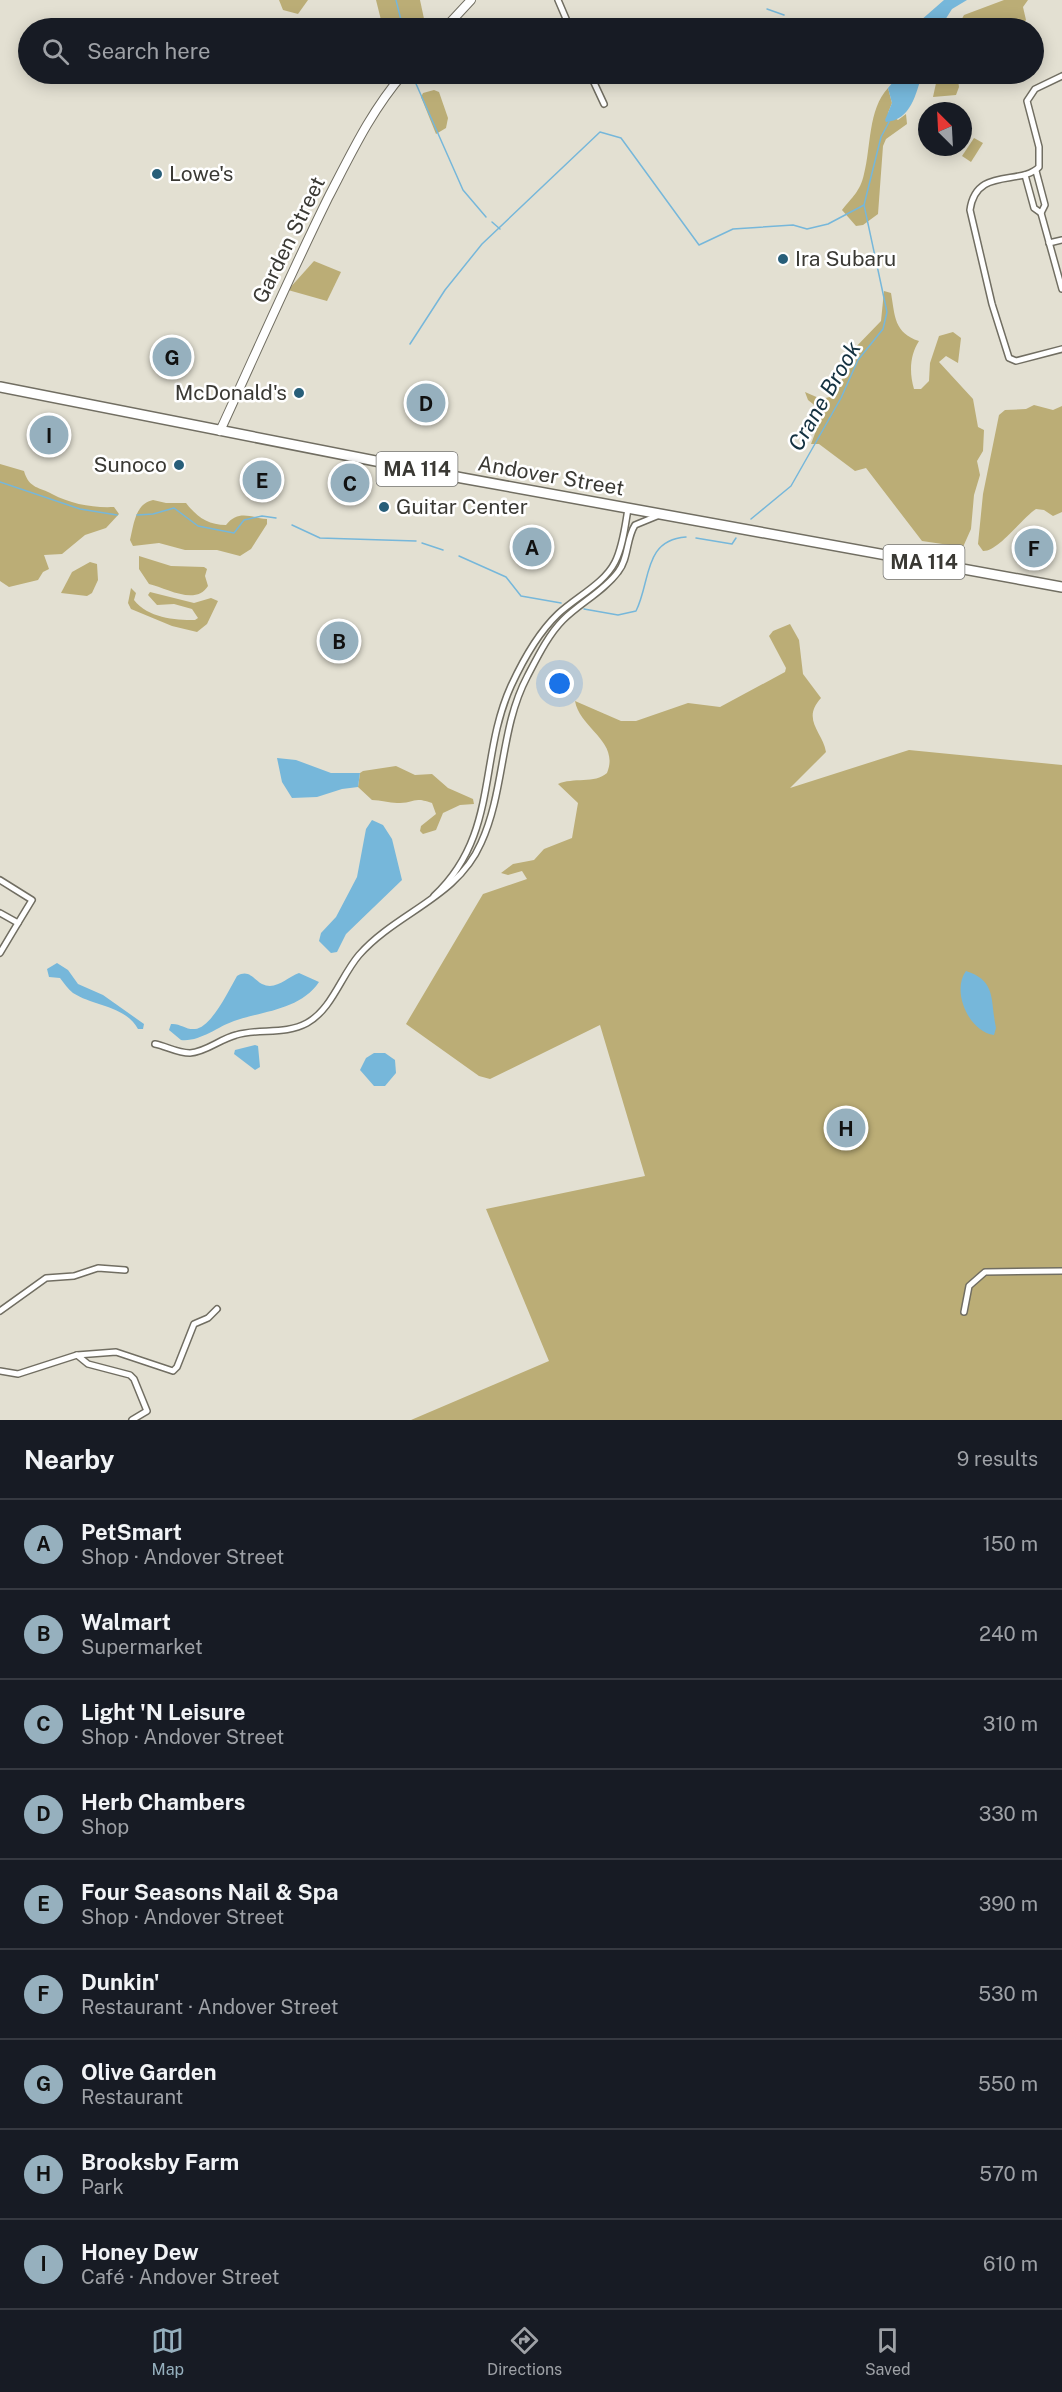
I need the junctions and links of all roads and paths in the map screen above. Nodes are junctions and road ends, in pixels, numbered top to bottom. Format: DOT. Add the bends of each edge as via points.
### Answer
graph roads {
  1 [pos="471,0"];
  2 [pos="558,0"];
  3 [pos="454,18"];
  4 [pos="566,18"];
  5 [pos="1062,76"];
  6 [pos="396,84"];
  7 [pos="595,84"];
  8 [pos="604,104"];
  9 [pos="1036,171"];
  10 [pos="1025,175"];
  11 [pos="1041,213"];
  12 [pos="1062,240"];
  13 [pos="1049,243"];
  14 [pos="1062,289"];
  15 [pos="1062,349"];
  16 [pos="0,387"];
  17 [pos="220,430"];
  18 [pos="628,509"];
  19 [pos="661,515"];
  20 [pos="1062,587"];
  21 [pos="0,880"];
  22 [pos="426,903"];
  23 [pos="0,913"];
  24 [pos="18,923"];
  25 [pos="0,953"];
  26 [pos="155,1044"];
  27 [pos="125,1270"];
  28 [pos="1062,1271"];
  29 [pos="217,1308"];
  30 [pos="0,1311"];
  31 [pos="964,1312"];
  32 [pos="77,1355"];
  33 [pos="0,1371"];
  34 [pos="132,1420"];
  1 -- 3 [label="main road"];
  2 -- 4 [label="street"];
  5 -- 9 [label="street" via="1035,89 1028,100 1041,160"];
  6 -- 17 [label="main road, Garden Street" via="374,110 350,154"];
  7 -- 8 [label="street"];
  9 -- 10 [label="street"];
  9 -- 11 [label="street" via="1045,205"];
  10 -- 11 [label="street" via="1034,208"];
  10 -- 15 [label="street" via="1000,177 983,187 971,206 972,220 1009,358 1016,361"];
  11 -- 13 [label="street"];
  12 -- 13 [label="street"];
  13 -- 14 [label="street"];
  16 -- 17 [label="highway, Andover Street / MA 114"];
  17 -- 18 [label="highway, Andover Street / MA 114"];
  18 -- 19 [label="highway, Andover Street / MA 114"];
  18 -- 22 [label="street" via="620,550 609,572 546,626 519,671 502,715 475,837 456,870"];
  19 -- 20 [label="highway, Andover Street / MA 114"];
  19 -- 22 [label="street" via="635,525 618,573 564,619 549,639 519,695 492,816 482,842 457,882"];
  21 -- 24 [label="street" via="32,900"];
  22 -- 26 [label="street" via="370,943 323,1010 307,1023 289,1030 236,1035 197,1052 179,1052"];
  23 -- 24 [label="street"];
  24 -- 25 [label="street"];
  27 -- 30 [label="street" via="98,1268 74,1276 46,1278"];
  28 -- 31 [label="street" via="985,1272 969,1286"];
  29 -- 32 [label="street" via="208,1318 194,1324 173,1371 116,1352"];
  32 -- 33 [label="street" via="18,1374"];
  32 -- 34 [label="street" via="88,1364 134,1379 147,1410"];
}
